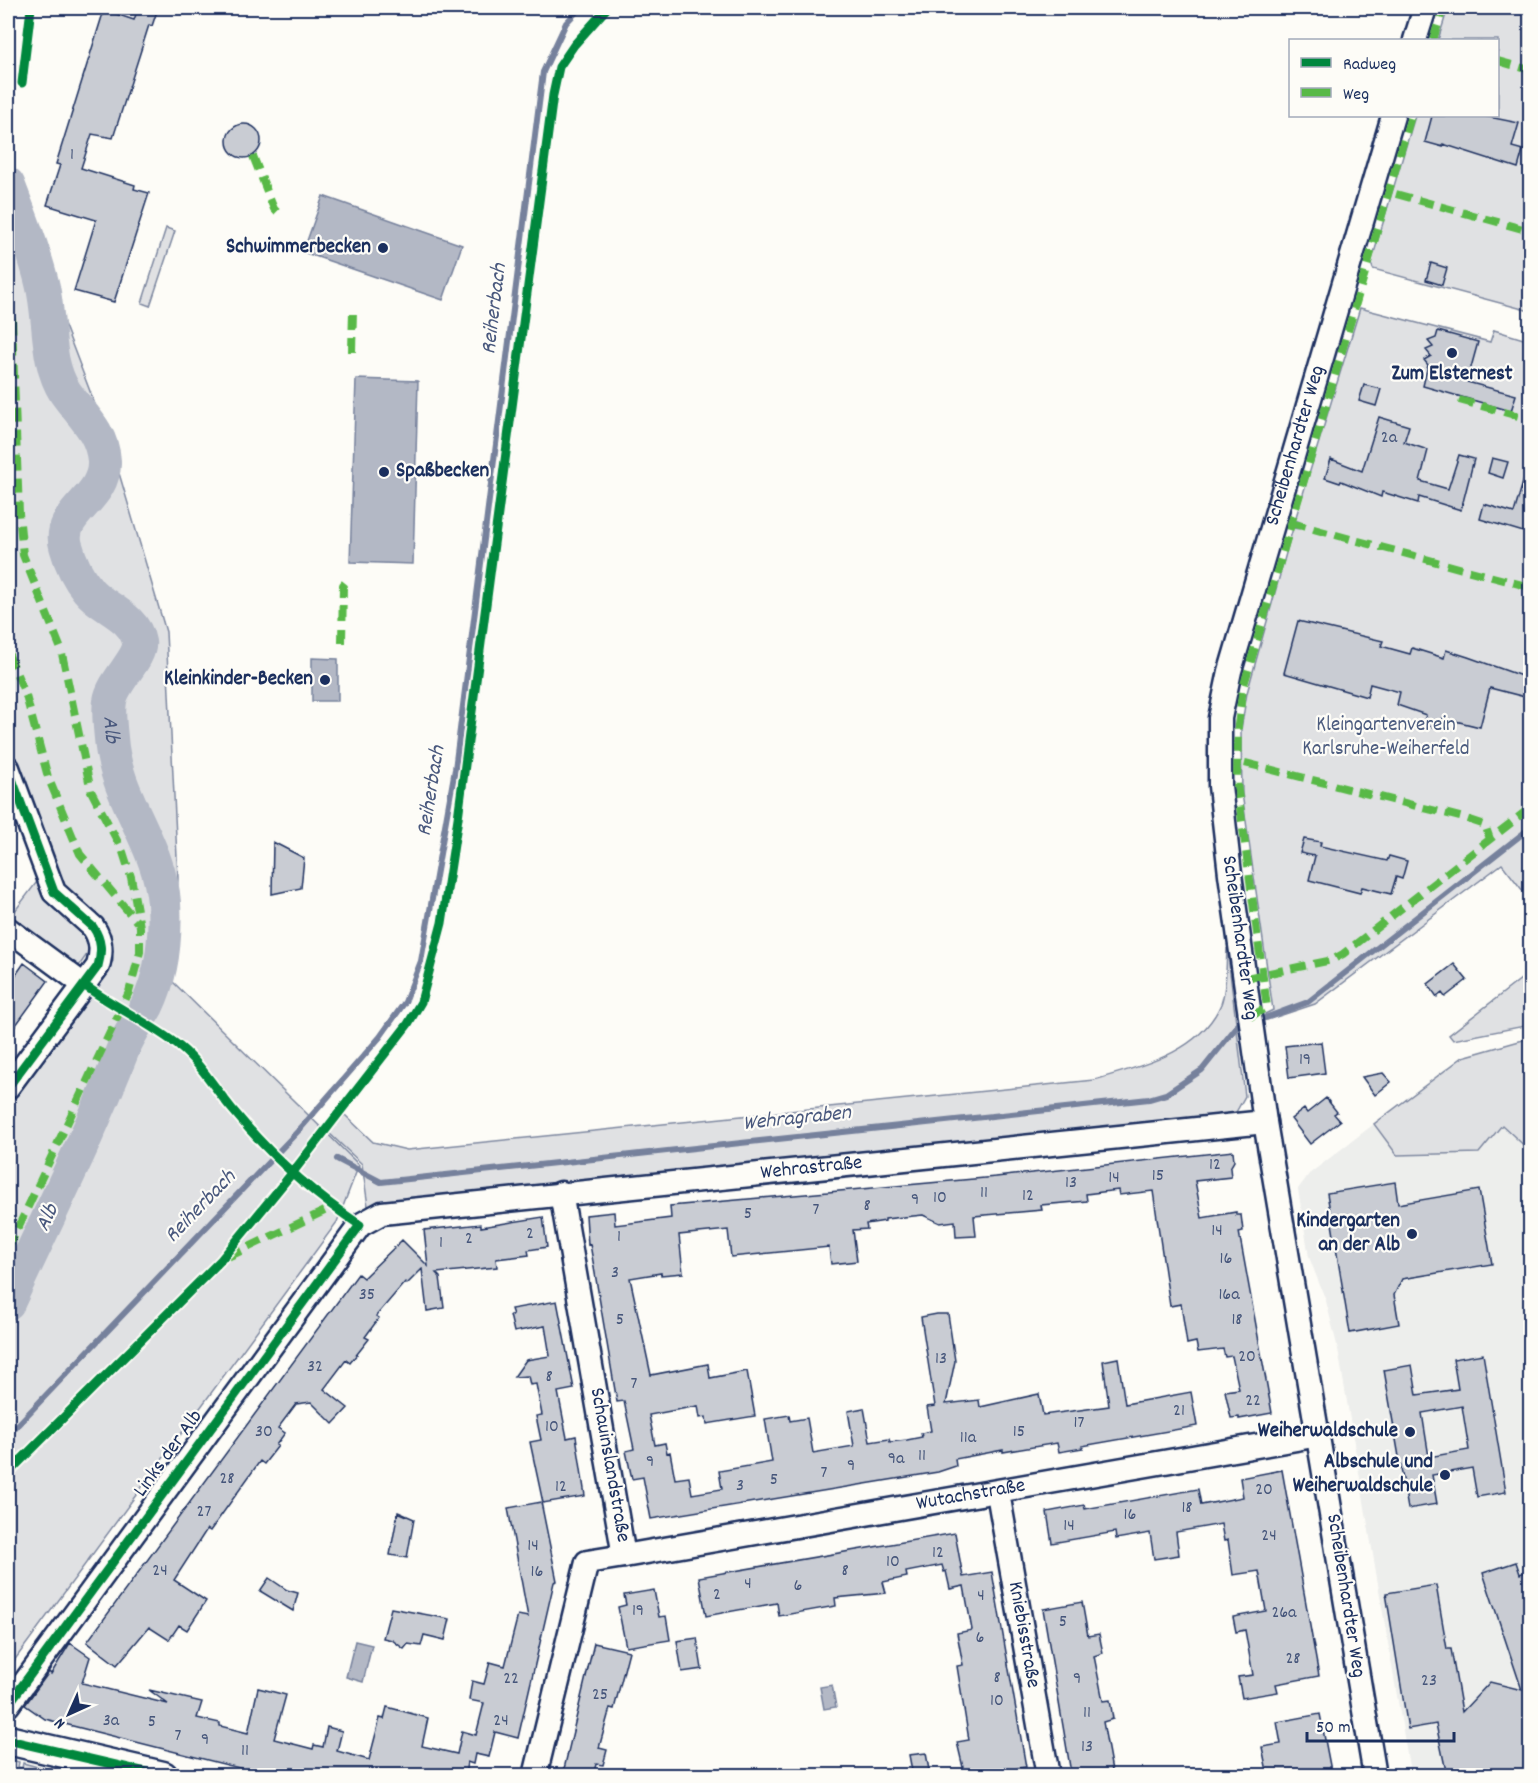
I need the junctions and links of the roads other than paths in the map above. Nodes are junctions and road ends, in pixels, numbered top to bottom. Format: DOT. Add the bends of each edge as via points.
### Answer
graph roads {
  1 [pos="1425,8"];
  2 [pos="1415,39"];
  3 [pos="1393,117"];
  4 [pos="8,768"];
  5 [pos="8,929"];
  6 [pos="84,985"];
  7 [pos="8,1087"];
  8 [pos="1265,1122"];
  9 [pos="561,1193"];
  10 [pos="360,1225"];
  11 [pos="1319,1435"];
  12 [pos="998,1493"];
  13 [pos="624,1556"];
  14 [pos="8,1705"];
  15 [pos="8,1740"];
  16 [pos="163,1776"];
  17 [pos="535,1776"];
  18 [pos="1048,1776"];
  19 [pos="1375,1776"];
  1 -- 2 [label="street"];
  3 -- 8 [label="street, Scheibenhardter Weg" via="1243,626 1220,718 1222,797"];
  4 -- 6 [label="street" via="54,892 93,927 100,941 98,966"];
  5 -- 6 [label="street"];
  6 -- 7 [label="street"];
  8 -- 9 [label="street, Wehrastraße"];
  8 -- 11 [label="street, Scheibenhardter Weg"];
  9 -- 10 [label="street, Wehrastraße" via="382,1213"];
  9 -- 13 [label="street, Schauinslandstraße"];
  10 -- 14 [label="street, Links der Alb"];
  11 -- 12 [label="street, Wutachstraße"];
  11 -- 19 [label="street, Scheibenhardter Weg"];
  12 -- 13 [label="street, Wutachstraße"];
  12 -- 18 [label="street, Kniebisstraße"];
  13 -- 17 [label="street, Schauinslandstraße" via="587,1562"];
  15 -- 16 [label="street"];
}
